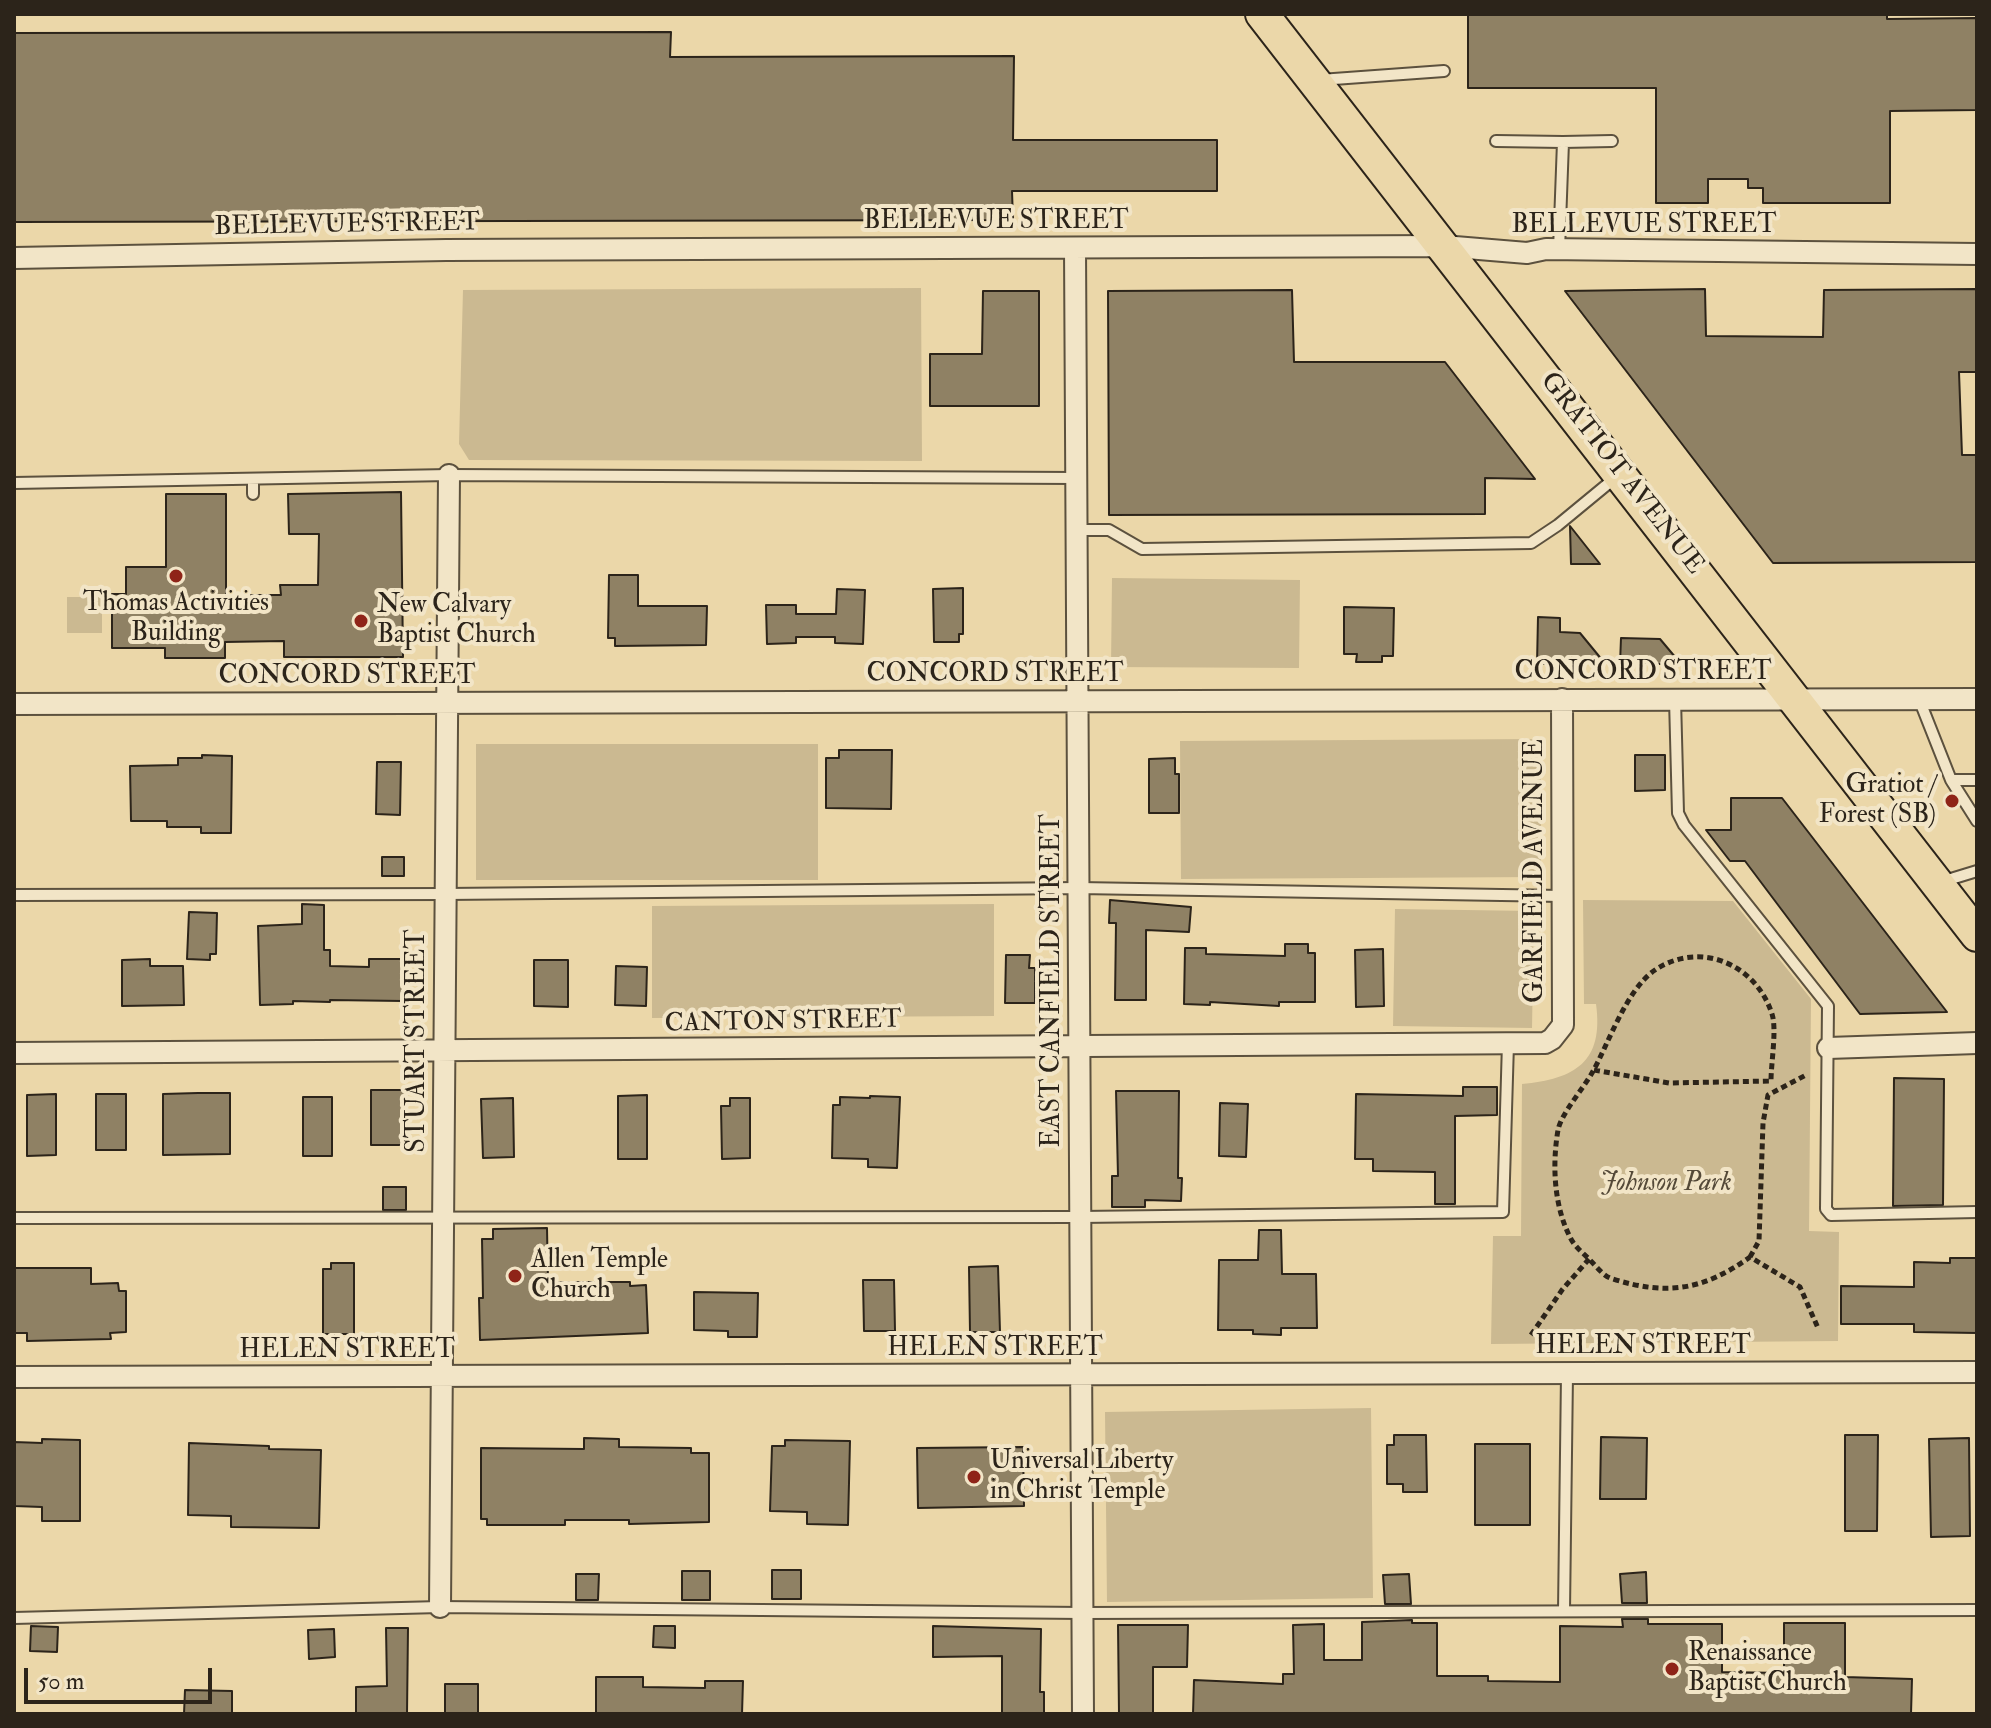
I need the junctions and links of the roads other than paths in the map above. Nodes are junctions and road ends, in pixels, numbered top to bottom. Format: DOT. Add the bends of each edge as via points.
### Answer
graph roads {
  1 [pos="1262,14"];
  2 [pos="1444,71"];
  3 [pos="1314,81"];
  4 [pos="1496,141"];
  5 [pos="1612,141"];
  6 [pos="1563,142"];
  7 [pos="1443,246"];
  8 [pos="1075,248"];
  9 [pos="1559,250"];
  10 [pos="1977,254"];
  11 [pos="14,258"];
  12 [pos="1620,474"];
  13 [pos="449,475"];
  14 [pos="1076,478"];
  15 [pos="253,479"];
  16 [pos="14,483"];
  17 [pos="253,494"];
  18 [pos="1076,530"];
  19 [pos="1562,699"];
  20 [pos="1675,699"];
  21 [pos="1795,699"];
  22 [pos="1919,699"];
  23 [pos="1977,699"];
  24 [pos="1077,701"];
  25 [pos="447,703"];
  26 [pos="14,704"];
  27 [pos="1951,780"];
  28 [pos="1977,780"];
  29 [pos="1977,821"];
  30 [pos="1977,871"];
  31 [pos="1937,884"];
  32 [pos="1079,888"];
  33 [pos="446,894"];
  34 [pos="14,895"];
  35 [pos="1562,896"];
  36 [pos="1977,935"];
  37 [pos="1552,1039"];
  38 [pos="1508,1043"];
  39 [pos="1977,1043"];
  40 [pos="1079,1046"];
  41 [pos="1828,1048"];
  42 [pos="444,1052"];
  43 [pos="14,1053"];
  44 [pos="1977,1212"];
  45 [pos="1080,1217"];
  46 [pos="14,1218"];
  47 [pos="443,1218"];
  48 [pos="1977,1372"];
  49 [pos="1567,1374"];
  50 [pos="1081,1375"];
  51 [pos="14,1377"];
  52 [pos="442,1377"];
  53 [pos="440,1607"];
  54 [pos="1977,1610"];
  55 [pos="1564,1611"];
  56 [pos="1083,1613"];
  57 [pos="14,1618"];
  58 [pos="1083,1714"];
  1 -- 3 [label="main road, GRATIOT AVENUE"];
  2 -- 3 [label="lane"];
  3 -- 7 [label="main road, GRATIOT AVENUE"];
  4 -- 6 [label="lane"];
  5 -- 6 [label="lane"];
  6 -- 9 [label="lane"];
  7 -- 8 [label="street, BELLEVUE STREET"];
  7 -- 9 [label="street, BELLEVUE STREET" via="1527,253"];
  7 -- 12 [label="main road, GRATIOT AVENUE"];
  8 -- 11 [label="street, BELLEVUE STREET"];
  8 -- 14 [label="street, EAST CANFIELD STREET"];
  9 -- 10 [label="street, BELLEVUE STREET"];
  12 -- 18 [label="lane" via="1531,543 1142,549 1109,530"];
  12 -- 21 [label="main road, GRATIOT AVENUE"];
  13 -- 14 [label="lane"];
  13 -- 15 [label="lane"];
  13 -- 25 [label="street, STUART STREET"];
  14 -- 18 [label="street, EAST CANFIELD STREET"];
  15 -- 16 [label="lane"];
  15 -- 17 [label="lane"];
  18 -- 24 [label="street, EAST CANFIELD STREET"];
  19 -- 20 [label="street, CONCORD STREET"];
  19 -- 24 [label="street, CONCORD STREET"];
  19 -- 35 [label="street, GARFIELD AVENUE"];
  20 -- 21 [label="street, CONCORD STREET"];
  20 -- 41 [label="lane" via="1678,813 1828,1006"];
  21 -- 22 [label="street, CONCORD STREET"];
  21 -- 31 [label="main road, GRATIOT AVENUE"];
  22 -- 23 [label="street, CONCORD STREET"];
  22 -- 27 [label="lane"];
  24 -- 25 [label="street, CONCORD STREET"];
  24 -- 32 [label="street, EAST CANFIELD STREET"];
  25 -- 26 [label="street, CONCORD STREET"];
  25 -- 33 [label="street, STUART STREET"];
  27 -- 28 [label="lane"];
  27 -- 29 [label="lane"];
  30 -- 31 [label="lane"];
  31 -- 36 [label="main road, GRATIOT AVENUE"];
  32 -- 33 [label="lane"];
  32 -- 35 [label="lane"];
  32 -- 40 [label="street, EAST CANFIELD STREET"];
  33 -- 34 [label="lane"];
  33 -- 42 [label="street, STUART STREET"];
  35 -- 37 [label="street, GARFIELD AVENUE" via="1563,1025"];
  37 -- 38 [label="street, CANTON STREET"];
  38 -- 40 [label="street, CANTON STREET"];
  38 -- 45 [label="lane" via="1503,1212"];
  39 -- 41 [label="street"];
  40 -- 42 [label="street, CANTON STREET"];
  40 -- 45 [label="street, EAST CANFIELD STREET"];
  41 -- 44 [label="lane" via="1826,1209 1831,1215"];
  42 -- 43 [label="street, CANTON STREET"];
  42 -- 47 [label="street, STUART STREET"];
  45 -- 47 [label="lane"];
  45 -- 50 [label="street, EAST CANFIELD STREET"];
  46 -- 47 [label="lane"];
  47 -- 52 [label="street, STUART STREET"];
  48 -- 49 [label="street, HELEN STREET"];
  49 -- 50 [label="street, HELEN STREET"];
  49 -- 55 [label="lane"];
  50 -- 52 [label="street, HELEN STREET"];
  50 -- 56 [label="street, EAST CANFIELD STREET"];
  51 -- 52 [label="street, HELEN STREET"];
  52 -- 53 [label="street, STUART STREET"];
  53 -- 56 [label="lane"];
  53 -- 57 [label="lane"];
  54 -- 55 [label="lane"];
  55 -- 56 [label="lane"];
  56 -- 58 [label="street, EAST CANFIELD STREET"];
}
